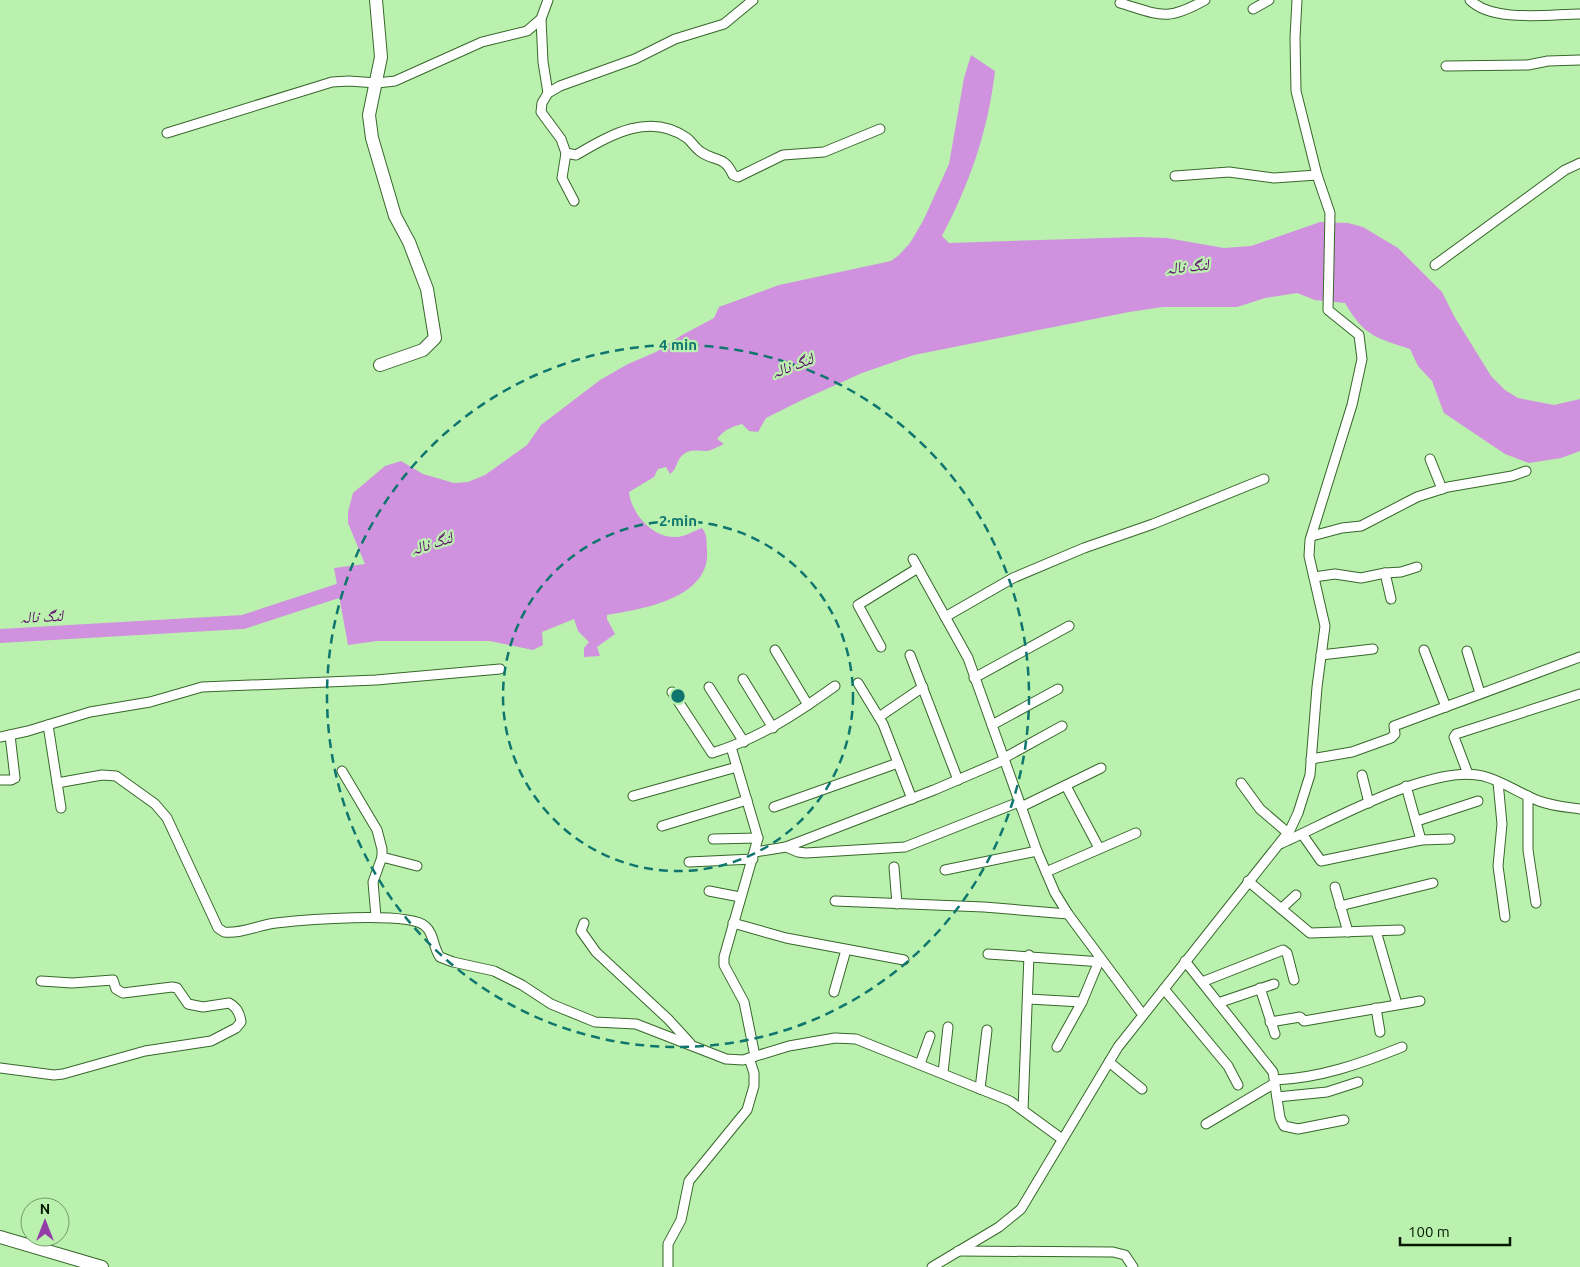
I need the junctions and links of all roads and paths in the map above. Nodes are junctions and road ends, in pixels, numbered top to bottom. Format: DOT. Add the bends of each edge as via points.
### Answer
graph roads {
  1 [pos="376,0"];
  2 [pos="548,0"];
  3 [pos="753,0"];
  4 [pos="1205,0"];
  5 [pos="1269,0"];
  6 [pos="1298,0"];
  7 [pos="1470,0"];
  8 [pos="1120,3"];
  9 [pos="1253,9"];
  10 [pos="1580,14"];
  11 [pos="542,18"];
  12 [pos="1580,60"];
  13 [pos="1446,66"];
  14 [pos="377,83"];
  15 [pos="548,93"];
  16 [pos="880,129"];
  17 [pos="167,132"];
  18 [pos="566,153"];
  19 [pos="1580,163"];
  20 [pos="1317,175"];
  21 [pos="1175,176"];
  22 [pos="574,201"];
  23 [pos="1435,265"];
  24 [pos="380,365"];
  25 [pos="1430,459"];
  26 [pos="1526,471"];
  27 [pos="1264,479"];
  28 [pos="1442,489"];
  29 [pos="1312,536"];
  30 [pos="913,559"];
  31 [pos="1417,567"];
  32 [pos="918,568"];
  33 [pos="1385,573"];
  34 [pos="1314,578"];
  35 [pos="1391,598"];
  36 [pos="945,617"];
  37 [pos="1069,626"];
  38 [pos="881,647"];
  39 [pos="1373,649"];
  40 [pos="775,650"];
  41 [pos="1424,650"];
  42 [pos="1467,650"];
  43 [pos="910,655"];
  44 [pos="1321,655"];
  45 [pos="1580,657"];
  46 [pos="500,670"];
  47 [pos="974,678"];
  48 [pos="743,680"];
  49 [pos="858,684"];
  50 [pos="835,686"];
  51 [pos="709,687"];
  52 [pos="923,688"];
  53 [pos="1058,689"];
  54 [pos="672,692"];
  55 [pos="1480,693"];
  56 [pos="1580,694"];
  57 [pos="808,706"];
  58 [pos="1446,707"];
  59 [pos="879,717"];
  60 [pos="48,725"];
  61 [pos="992,725"];
  62 [pos="1062,726"];
  63 [pos="773,728"];
  64 [pos="10,735"];
  65 [pos="0,737"];
  66 [pos="744,742"];
  67 [pos="731,747"];
  68 [pos="1004,759"];
  69 [pos="1311,759"];
  70 [pos="898,763"];
  71 [pos="737,767"];
  72 [pos="1101,768"];
  73 [pos="342,771"];
  74 [pos="1468,774"];
  75 [pos="1362,775"];
  76 [pos="0,780"];
  77 [pos="958,780"];
  78 [pos="1498,782"];
  79 [pos="57,784"];
  80 [pos="1241,784"];
  81 [pos="1066,786"];
  82 [pos="1406,786"];
  83 [pos="633,796"];
  84 [pos="1528,796"];
  85 [pos="912,798"];
  86 [pos="747,800"];
  87 [pos="1478,801"];
  88 [pos="1370,803"];
  89 [pos="1020,805"];
  90 [pos="774,807"];
  91 [pos="61,808"];
  92 [pos="1580,809"];
  93 [pos="1417,821"];
  94 [pos="662,826"];
  95 [pos="1136,833"];
  96 [pos="1288,833"];
  97 [pos="1302,834"];
  98 [pos="713,838"];
  99 [pos="758,838"];
  100 [pos="1450,839"];
  101 [pos="1421,840"];
  102 [pos="1280,844"];
  103 [pos="786,847"];
  104 [pos="1099,848"];
  105 [pos="1037,851"];
  106 [pos="754,855"];
  107 [pos="382,857"];
  108 [pos="689,862"];
  109 [pos="417,866"];
  110 [pos="894,867"];
  111 [pos="945,870"];
  112 [pos="1046,872"];
  113 [pos="1248,881"];
  114 [pos="1433,883"];
  115 [pos="1335,887"];
  116 [pos="709,891"];
  117 [pos="1296,895"];
  118 [pos="740,897"];
  119 [pos="835,901"];
  120 [pos="1536,903"];
  121 [pos="897,904"];
  122 [pos="1340,906"];
  123 [pos="1281,909"];
  124 [pos="1068,914"];
  125 [pos="376,917"];
  126 [pos="1505,917"];
  127 [pos="734,923"];
  128 [pos="584,924"];
  129 [pos="1400,930"];
  130 [pos="1376,931"];
  131 [pos="1348,932"];
  132 [pos="846,950"];
  133 [pos="988,954"];
  134 [pos="1030,955"];
  135 [pos="904,960"];
  136 [pos="1101,961"];
  137 [pos="1185,961"];
  138 [pos="1294,980"];
  139 [pos="41,981"];
  140 [pos="1202,982"];
  141 [pos="1274,984"];
  142 [pos="1260,988"];
  143 [pos="1164,989"];
  144 [pos="834,992"];
  145 [pos="1028,999"];
  146 [pos="1420,1001"];
  147 [pos="1082,1002"];
  148 [pos="1218,1003"];
  149 [pos="1397,1004"];
  150 [pos="1376,1008"];
  151 [pos="1143,1015"];
  152 [pos="1270,1022"];
  153 [pos="948,1027"];
  154 [pos="987,1030"];
  155 [pos="1380,1032"];
  156 [pos="1275,1034"];
  157 [pos="930,1036"];
  158 [pos="692,1045"];
  159 [pos="1057,1047"];
  160 [pos="1402,1048"];
  161 [pos="752,1057"];
  162 [pos="1109,1062"];
  163 [pos="920,1064"];
  164 [pos="0,1068"];
  165 [pos="943,1073"];
  166 [pos="1275,1082"];
  167 [pos="1358,1082"];
  168 [pos="1238,1084"];
  169 [pos="980,1089"];
  170 [pos="1142,1089"];
  171 [pos="1277,1097"];
  172 [pos="1023,1110"];
  173 [pos="1344,1120"];
  174 [pos="1206,1124"];
  175 [pos="1062,1139"];
  176 [pos="0,1237"];
  177 [pos="958,1251"];
  178 [pos="102,1267"];
  179 [pos="668,1267"];
  180 [pos="932,1267"];
  181 [pos="1133,1267"];
  1 -- 14 [label="street" via="381,58"];
  2 -- 11 [label="street"];
  3 -- 15 [label="street" via="724,24 675,40"];
  4 -- 8 [label="street" via="1186,11 1166,15"];
  5 -- 9 [label="street"];
  6 -- 20 [label="street" via="1294,79"];
  7 -- 10 [label="street" via="1476,6 1498,14"];
  11 -- 14 [label="street" via="527,31 482,42 404,78"];
  11 -- 15 [label="street" via="543,62"];
  12 -- 13 [label="street" via="1528,65"];
  14 -- 17 [label="street" via="332,82"];
  14 -- 24 [label="street" via="369,115 372,138 395,216 427,289 435,338 423,350"];
  15 -- 18 [label="street" via="541,112 561,139"];
  16 -- 18 [label="street" via="824,152 783,155 738,177 733,175 728,164 702,153 673,130 653,127 616,132 576,154"];
  18 -- 22 [label="street" via="562,178"];
  19 -- 23 [label="street"];
  20 -- 21 [label="street" via="1274,178 1229,172"];
  20 -- 29 [label="street" via="1330,212 1328,310 1359,335 1362,359 1350,414"];
  25 -- 28 [label="street"];
  26 -- 28 [label="street"];
  27 -- 36 [label="street" via="1013,578"];
  28 -- 29 [label="street" via="1418,497 1361,526"];
  29 -- 34 [label="street" via="1309,556"];
  30 -- 32 [label="street"];
  31 -- 33 [label="street"];
  32 -- 36 [label="street"];
  32 -- 38 [label="street" via="858,605"];
  33 -- 34 [label="street" via="1361,578 1336,574"];
  33 -- 35 [label="street"];
  34 -- 44 [label="street" via="1325,626"];
  36 -- 47 [label="street" via="968,658"];
  37 -- 47 [label="street"];
  39 -- 44 [label="street"];
  40 -- 57 [label="street"];
  41 -- 58 [label="street"];
  42 -- 55 [label="street"];
  43 -- 52 [label="street"];
  44 -- 69 [label="street"];
  45 -- 55 [label="street"];
  46 -- 60 [label="street" via="376,680 202,688 150,702 90,712"];
  47 -- 61 [label="street"];
  48 -- 63 [label="street"];
  49 -- 59 [label="street"];
  50 -- 57 [label="street"];
  51 -- 66 [label="street"];
  52 -- 59 [label="street"];
  52 -- 77 [label="street"];
  53 -- 61 [label="street"];
  54 -- 67 [label="street" via="712,753"];
  55 -- 58 [label="street"];
  56 -- 74 [label="street" via="1456,734 1454,737"];
  57 -- 63 [label="street"];
  58 -- 69 [label="street" via="1394,726 1395,734 1391,738 1352,752"];
  59 -- 70 [label="street"];
  60 -- 64 [label="street"];
  60 -- 79 [label="street"];
  61 -- 68 [label="street"];
  62 -- 68 [label="street"];
  63 -- 66 [label="street"];
  64 -- 65 [label="street"];
  64 -- 76 [label="street" via="15,778"];
  66 -- 67 [label="street"];
  67 -- 71 [label="street"];
  68 -- 77 [label="street"];
  68 -- 89 [label="street"];
  69 -- 96 [label="street" via="1310,775"];
  70 -- 85 [label="street"];
  70 -- 90 [label="street"];
  71 -- 83 [label="street"];
  71 -- 86 [label="street"];
  72 -- 81 [label="street"];
  73 -- 107 [label="street" via="377,830"];
  74 -- 78 [label="street"];
  74 -- 82 [label="street"];
  75 -- 88 [label="street"];
  77 -- 85 [label="street"];
  78 -- 84 [label="street"];
  78 -- 126 [label="street" via="1502,824 1498,866"];
  79 -- 91 [label="street"];
  79 -- 125 [label="street" via="102,775 116,776 155,804 167,818 218,928 224,932 275,923"];
  80 -- 96 [label="street" via="1260,809"];
  81 -- 89 [label="street"];
  81 -- 104 [label="street"];
  82 -- 88 [label="street"];
  82 -- 93 [label="street"];
  84 -- 92 [label="street" via="1554,806"];
  84 -- 120 [label="street" via="1528,850"];
  85 -- 103 [label="street"];
  86 -- 94 [label="street"];
  86 -- 99 [label="street"];
  87 -- 93 [label="street"];
  88 -- 97 [label="street"];
  89 -- 103 [label="street" via="905,847 806,852"];
  89 -- 105 [label="street"];
  93 -- 101 [label="street"];
  95 -- 104 [label="street"];
  96 -- 102 [label="street"];
  97 -- 101 [label="street" via="1322,861"];
  97 -- 102 [label="street"];
  98 -- 99 [label="street"];
  99 -- 106 [label="street"];
  100 -- 101 [label="street"];
  102 -- 113 [label="street"];
  103 -- 106 [label="street"];
  104 -- 112 [label="street"];
  105 -- 111 [label="street"];
  105 -- 112 [label="street"];
  106 -- 108 [label="street"];
  106 -- 118 [label="street"];
  107 -- 109 [label="street"];
  107 -- 125 [label="street" via="373,882"];
  110 -- 121 [label="street"];
  112 -- 124 [label="street"];
  113 -- 123 [label="street"];
  113 -- 137 [label="street"];
  114 -- 122 [label="street"];
  115 -- 122 [label="street"];
  116 -- 118 [label="street"];
  117 -- 123 [label="street"];
  118 -- 127 [label="street"];
  119 -- 121 [label="street"];
  121 -- 124 [label="street"];
  122 -- 131 [label="street"];
  123 -- 131 [label="street" via="1310,933"];
  124 -- 136 [label="street"];
  125 -- 158 [label="street" via="423,924 440,957 494,971 551,1004 595,1022 636,1024"];
  127 -- 132 [label="street"];
  127 -- 161 [label="street" via="724,965 744,1002"];
  128 -- 158 [label="street" via="581,931 596,952 668,1018"];
  129 -- 130 [label="street"];
  130 -- 131 [label="street"];
  130 -- 149 [label="street"];
  132 -- 135 [label="street"];
  132 -- 144 [label="street"];
  133 -- 134 [label="street"];
  134 -- 136 [label="street"];
  134 -- 145 [label="street"];
  136 -- 147 [label="street"];
  136 -- 151 [label="street"];
  137 -- 140 [label="street"];
  137 -- 143 [label="street"];
  138 -- 140 [label="street" via="1287,953 1283,950"];
  139 -- 164 [label="street" via="113,980 116,989 123,993 177,988 188,1004 198,1007 233,1005 239,1013 240,1022 236,1028 211,1041 145,1052 63,1074"];
  140 -- 148 [label="street"];
  141 -- 142 [label="street"];
  142 -- 148 [label="street"];
  142 -- 152 [label="street"];
  143 -- 151 [label="street"];
  143 -- 168 [label="street" via="1228,1066"];
  145 -- 147 [label="street"];
  145 -- 172 [label="street"];
  146 -- 149 [label="street"];
  147 -- 159 [label="street"];
  148 -- 166 [label="street" via="1268,1065"];
  149 -- 150 [label="street"];
  150 -- 152 [label="street" via="1304,1021 1300,1017"];
  150 -- 155 [label="street"];
  151 -- 162 [label="street"];
  152 -- 156 [label="street"];
  153 -- 165 [label="street"];
  154 -- 169 [label="street"];
  157 -- 163 [label="street"];
  158 -- 161 [label="street" via="726,1059"];
  160 -- 166 [label="street" via="1358,1065 1307,1078"];
  161 -- 163 [label="street" via="835,1038 856,1039"];
  161 -- 179 [label="street" via="754,1074 747,1110 689,1181 681,1220 668,1244"];
  162 -- 170 [label="street"];
  162 -- 175 [label="street"];
  163 -- 165 [label="street"];
  165 -- 169 [label="street"];
  166 -- 171 [label="street"];
  166 -- 174 [label="street"];
  167 -- 171 [label="street" via="1321,1093"];
  169 -- 172 [label="street" via="1010,1100"];
  171 -- 173 [label="street" via="1280,1118 1289,1129"];
  172 -- 175 [label="street"];
  175 -- 177 [label="street" via="1020,1209 999,1228"];
  176 -- 178 [label="street"];
  177 -- 180 [label="street"];
  177 -- 181 [label="street" via="1113,1252 1125,1255"];
}
